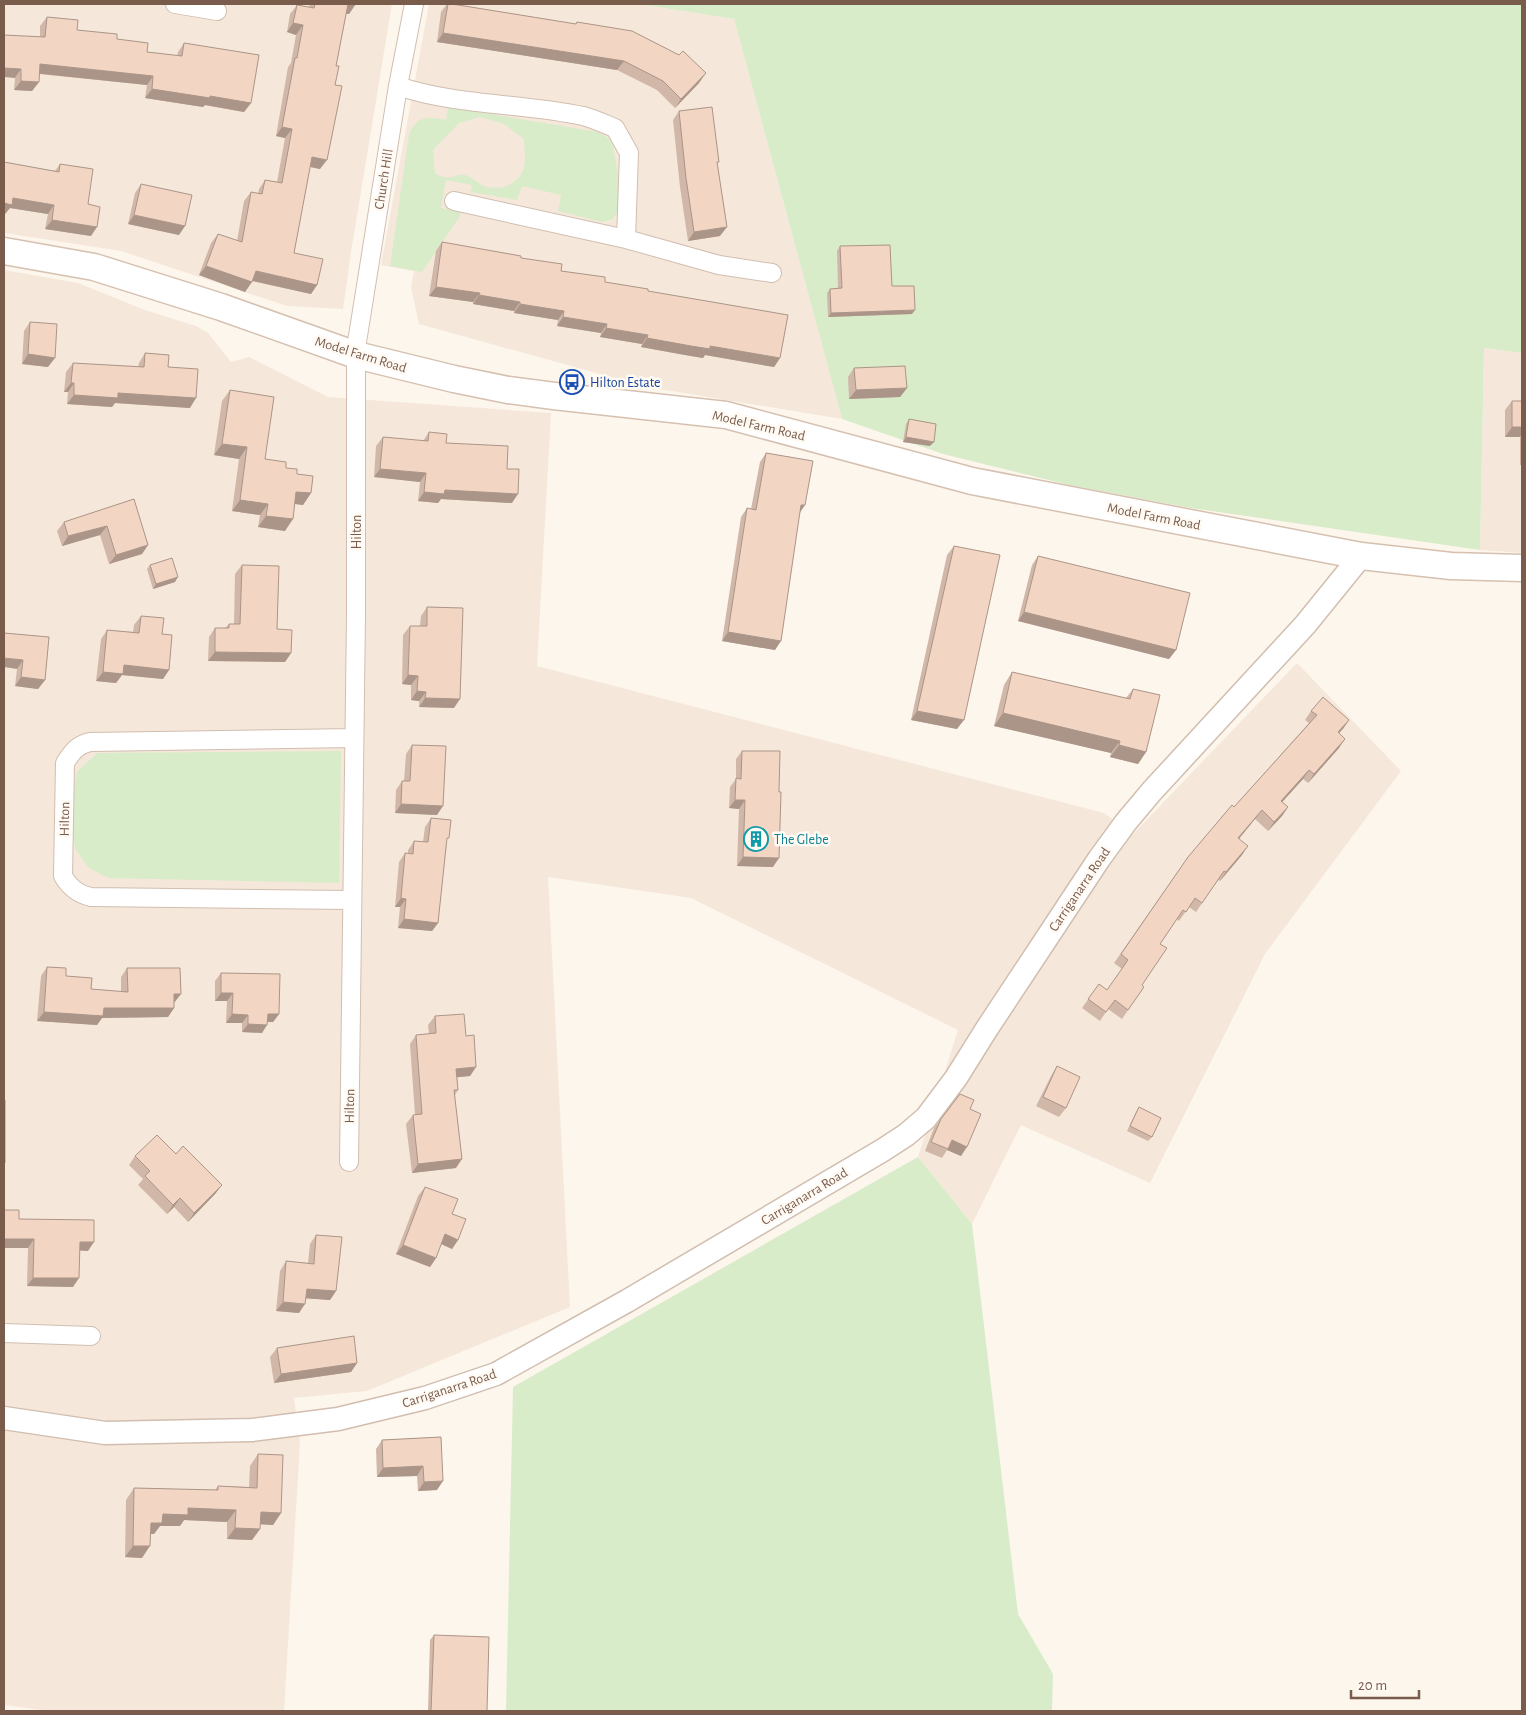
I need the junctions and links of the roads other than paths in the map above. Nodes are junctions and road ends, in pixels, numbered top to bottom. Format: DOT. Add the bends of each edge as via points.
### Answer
graph roads {
  1 [pos="176,4"];
  2 [pos="414,4"];
  3 [pos="217,11"];
  4 [pos="398,86"];
  5 [pos="454,201"];
  6 [pos="626,239"];
  7 [pos="4,251"];
  8 [pos="772,273"];
  9 [pos="356,355"];
  10 [pos="1361,556"];
  11 [pos="1522,568"];
  12 [pos="354,738"];
  13 [pos="352,900"];
  14 [pos="349,1162"];
  15 [pos="4,1333"];
  16 [pos="91,1336"];
  17 [pos="4,1418"];
  1 -- 3 [label="street"];
  2 -- 4 [label="street, Church Hill"];
  4 -- 6 [label="street" via="446,97 584,116 616,128 629,153"];
  4 -- 9 [label="street, Church Hill"];
  5 -- 6 [label="street"];
  6 -- 8 [label="street" via="719,265"];
  7 -- 9 [label="main road, Model Farm Road" via="94,267 128,277"];
  9 -- 10 [label="main road, Model Farm Road" via="508,390 726,414 972,481"];
  9 -- 12 [label="street, Hilton"];
  10 -- 11 [label="main road, Model Farm Road" via="1451,566"];
  10 -- 17 [label="street, Carriganarra Road" via="1305,625 1126,822 1095,864 956,1078 926,1118 891,1145 523,1360 496,1374 426,1398 338,1419 252,1430 105,1433"];
  12 -- 13 [label="street, Hilton"];
  12 -- 13 [label="street, Hilton" via="80,745 65,763 63,876 74,890 91,897"];
  13 -- 14 [label="street, Hilton"];
  15 -- 16 [label="street"];
}
